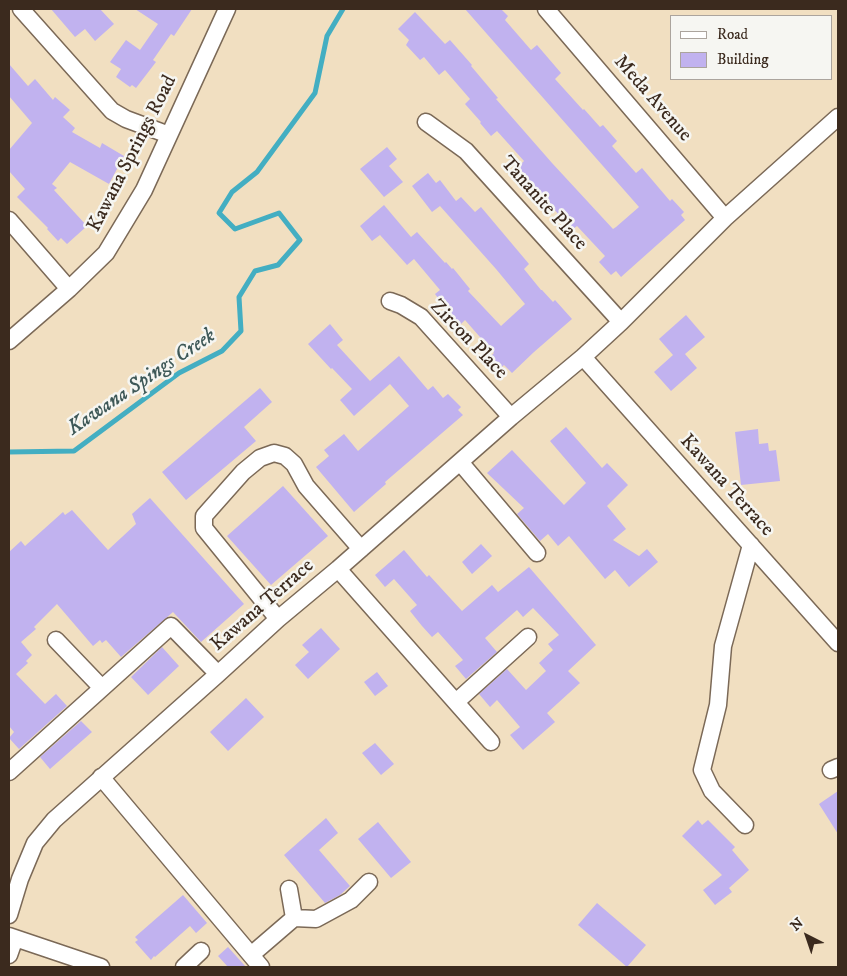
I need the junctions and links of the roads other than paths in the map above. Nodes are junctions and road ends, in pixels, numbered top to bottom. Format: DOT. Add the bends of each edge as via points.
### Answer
graph roads {
  1 [pos="21,9"];
  2 [pos="227,9"];
  3 [pos="546,9"];
  4 [pos="838,117"];
  5 [pos="426,122"];
  6 [pos="169,135"];
  7 [pos="725,218"];
  8 [pos="9,220"];
  9 [pos="69,288"];
  10 [pos="390,301"];
  11 [pos="621,322"];
  12 [pos="9,341"];
  13 [pos="583,357"];
  14 [pos="511,417"];
  15 [pos="460,462"];
  16 [pos="751,545"];
  17 [pos="361,549"];
  18 [pos="537,553"];
  19 [pos="338,569"];
  20 [pos="278,619"];
  21 [pos="528,637"];
  22 [pos="56,640"];
  23 [pos="838,643"];
  24 [pos="218,674"];
  25 [pos="102,688"];
  26 [pos="456,702"];
  27 [pos="491,742"];
  28 [pos="9,772"];
  29 [pos="101,777"];
  30 [pos="745,825"];
  31 [pos="369,882"];
  32 [pos="288,889"];
  33 [pos="9,915"];
  34 [pos="294,918"];
  35 [pos="12,937"];
  36 [pos="202,952"];
  37 [pos="9,956"];
  38 [pos="256,961"];
  39 [pos="101,967"];
  40 [pos="184,967"];
  1 -- 6 [label="street" via="112,111"];
  2 -- 6 [label="street, Kawana Springs Road"];
  3 -- 7 [label="street, Meda Avenue"];
  4 -- 7 [label="street, Kawana Terrace"];
  5 -- 11 [label="street, Tananite Place" via="466,151"];
  6 -- 9 [label="street, Kawana Springs Road" via="144,190 106,253"];
  7 -- 11 [label="street, Kawana Terrace"];
  8 -- 9 [label="street"];
  9 -- 12 [label="street, Kawana Springs Road"];
  10 -- 14 [label="street, Zircon Place" via="422,317"];
  11 -- 13 [label="street, Kawana Terrace"];
  13 -- 14 [label="street, Kawana Terrace"];
  13 -- 16 [label="street, Kawana Terrace"];
  14 -- 15 [label="street, Kawana Terrace"];
  15 -- 17 [label="street, Kawana Terrace"];
  15 -- 18 [label="street"];
  16 -- 23 [label="street, Kawana Terrace"];
  16 -- 30 [label="street" via="723,646 718,705 702,770 712,790"];
  17 -- 19 [label="street, Kawana Terrace"];
  17 -- 20 [label="street" via="306,486 294,464 285,456 274,453 260,458 243,472 204,516 204,528"];
  19 -- 20 [label="street, Kawana Terrace"];
  19 -- 26 [label="street"];
  20 -- 24 [label="street, Kawana Terrace"];
  21 -- 26 [label="street"];
  22 -- 25 [label="street"];
  24 -- 25 [label="street" via="171,626"];
  24 -- 29 [label="street, Kawana Terrace"];
  25 -- 28 [label="street"];
  26 -- 27 [label="street"];
  29 -- 33 [label="street, Kawana Terrace" via="54,820 35,843"];
  29 -- 38 [label="street"];
  31 -- 34 [label="street" via="351,900 316,919"];
  32 -- 34 [label="street"];
  34 -- 38 [label="street"];
  35 -- 37 [label="street"];
  35 -- 39 [label="street"];
  36 -- 40 [label="street"];
}
